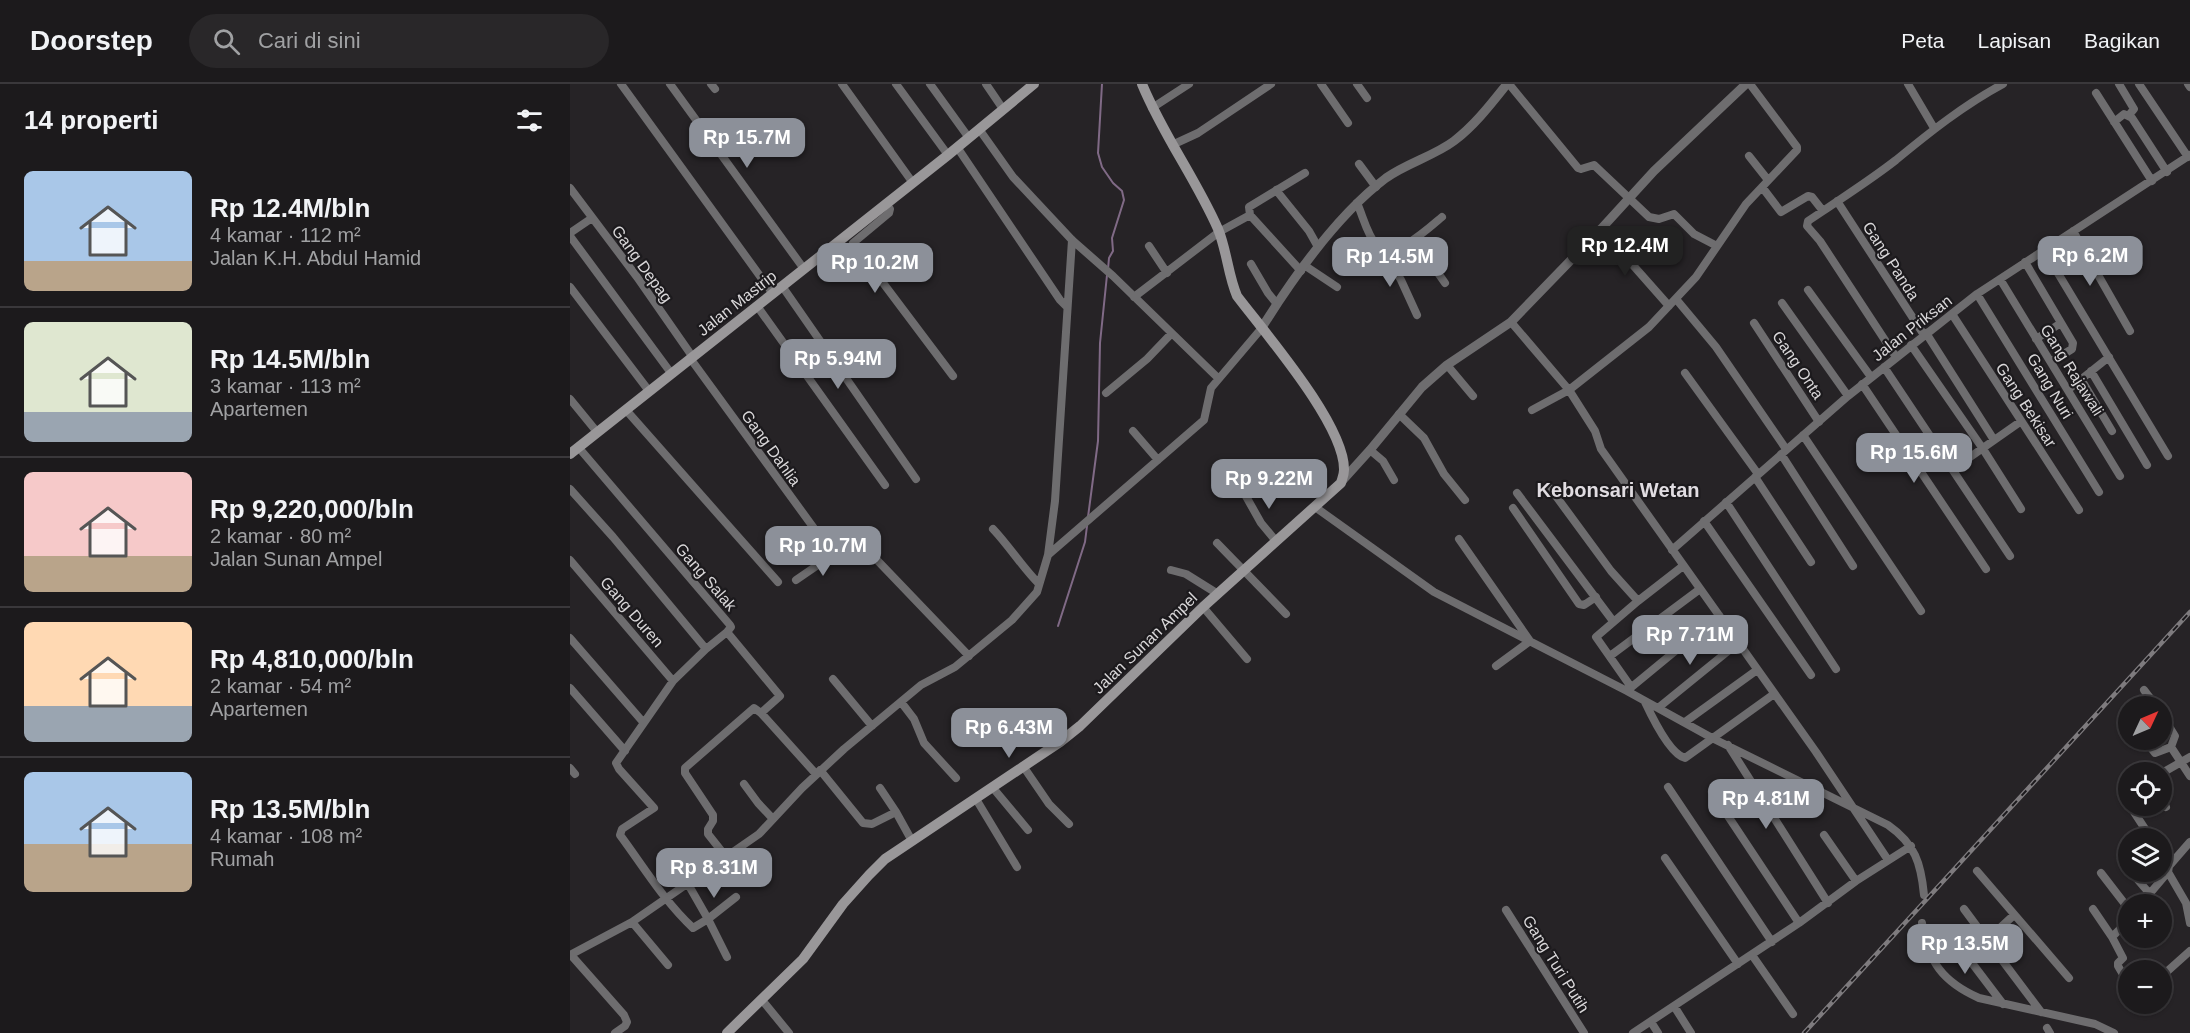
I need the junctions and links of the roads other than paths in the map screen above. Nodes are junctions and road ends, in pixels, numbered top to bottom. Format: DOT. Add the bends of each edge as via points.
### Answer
graph roads {
  1 [pos="621,84"];
  2 [pos="670,84"];
  3 [pos="842,84"];
  4 [pos="896,84"];
  5 [pos="930,84"];
  6 [pos="986,84"];
  7 [pos="1034,84"];
  8 [pos="1142,84"];
  9 [pos="1189,84"];
  10 [pos="1271,84"];
  11 [pos="1321,84"];
  12 [pos="1357,84"];
  13 [pos="1508,84"];
  14 [pos="1748,84"];
  15 [pos="1908,84"];
  16 [pos="2002,84"];
  17 [pos="2119,84"];
  18 [pos="2139,84"];
  19 [pos="2096,93"];
  20 [pos="1367,98"];
  21 [pos="1152,108"];
  22 [pos="1003,109"];
  23 [pos="2129,115"];
  24 [pos="2114,122"];
  25 [pos="1348,123"];
  26 [pos="1935,128"];
  27 [pos="979,129"];
  28 [pos="969,138"];
  29 [pos="1172,145"];
  30 [pos="957,147"];
  31 [pos="948,155"];
  32 [pos="1749,156"];
  33 [pos="2189,156"];
  34 [pos="1359,165"];
  35 [pos="1305,172"];
  36 [pos="2167,172"];
  37 [pos="2152,181"];
  38 [pos="913,183"];
  39 [pos="1765,184"];
  40 [pos="1376,187"];
  41 [pos="570,188"];
  42 [pos="1276,190"];
  43 [pos="1629,198"];
  44 [pos="1837,201"];
  45 [pos="1357,203"];
  46 [pos="1823,211"];
  47 [pos="1250,215"];
  48 [pos="1442,217"];
  49 [pos="592,218"];
  50 [pos="1601,229"];
  51 [pos="2073,231"];
  52 [pos="1219,232"];
  53 [pos="570,234"];
  54 [pos="851,237"];
  55 [pos="1072,240"];
  56 [pos="1415,240"];
  57 [pos="1149,246"];
  58 [pos="1717,246"];
  59 [pos="1318,247"];
  60 [pos="1384,250"];
  61 [pos="2044,250"];
  62 [pos="2025,262"];
  63 [pos="1251,264"];
  64 [pos="1303,268"];
  65 [pos="804,269"];
  66 [pos="1167,273"];
  67 [pos="2000,279"];
  68 [pos="1445,283"];
  69 [pos="782,286"];
  70 [pos="570,287"];
  71 [pos="1337,287"];
  72 [pos="1808,290"];
  73 [pos="773,294"];
  74 [pos="1977,294"];
  75 [pos="1134,297"];
  76 [pos="1676,299"];
  77 [pos="1277,303"];
  78 [pos="1782,303"];
  79 [pos="757,306"];
  80 [pos="1066,306"];
  81 [pos="1669,306"];
  82 [pos="1952,314"];
  83 [pos="1417,315"];
  84 [pos="1510,322"];
  85 [pos="1754,323"];
  86 [pos="2061,323"];
  87 [pos="1261,329"];
  88 [pos="2130,331"];
  89 [pos="1171,334"];
  90 [pos="1925,334"];
  91 [pos="2036,339"];
  92 [pos="1911,345"];
  93 [pos="691,357"];
  94 [pos="1896,357"];
  95 [pos="2109,357"];
  96 [pos="2051,362"];
  97 [pos="1446,365"];
  98 [pos="1884,367"];
  99 [pos="2091,371"];
  100 [pos="1685,372"];
  101 [pos="671,373"];
  102 [pos="953,376"];
  103 [pos="1871,377"];
  104 [pos="1218,378"];
  105 [pos="2081,379"];
  106 [pos="1862,384"];
  107 [pos="2068,389"];
  108 [pos="1569,390"];
  109 [pos="649,391"];
  110 [pos="1106,393"];
  111 [pos="1473,396"];
  112 [pos="1848,396"];
  113 [pos="570,399"];
  114 [pos="2096,404"];
  115 [pos="626,410"];
  116 [pos="1532,410"];
  117 [pos="2083,413"];
  118 [pos="1400,414"];
  119 [pos="1819,422"];
  120 [pos="2020,422"];
  121 [pos="1133,431"];
  122 [pos="2112,431"];
  123 [pos="597,432"];
  124 [pos="1803,435"];
  125 [pos="1994,440"];
  126 [pos="1983,449"];
  127 [pos="1371,450"];
  128 [pos="574,451"];
  129 [pos="1784,452"];
  130 [pos="2168,456"];
  131 [pos="1342,457"];
  132 [pos="1158,460"];
  133 [pos="1361,462"];
  134 [pos="2147,465"];
  135 [pos="1953,469"];
  136 [pos="1756,476"];
  137 [pos="2120,476"];
  138 [pos="916,479"];
  139 [pos="1394,480"];
  140 [pos="1341,483"];
  141 [pos="885,485"];
  142 [pos="1550,488"];
  143 [pos="570,489"];
  144 [pos="1243,491"];
  145 [pos="2099,492"];
  146 [pos="1517,493"];
  147 [pos="1466,500"];
  148 [pos="1726,502"];
  149 [pos="1315,507"];
  150 [pos="1513,508"];
  151 [pos="2021,509"];
  152 [pos="2079,510"];
  153 [pos="1704,521"];
  154 [pos="993,529"];
  155 [pos="1459,539"];
  156 [pos="1276,541"];
  157 [pos="1217,543"];
  158 [pos="1672,550"];
  159 [pos="832,553"];
  160 [pos="1048,555"];
  161 [pos="2010,556"];
  162 [pos="570,560"];
  163 [pos="1811,562"];
  164 [pos="1683,566"];
  165 [pos="1853,566"];
  166 [pos="1986,569"];
  167 [pos="1171,570"];
  168 [pos="1244,570"];
  169 [pos="796,580"];
  170 [pos="778,582"];
  171 [pos="1039,584"];
  172 [pos="1700,589"];
  173 [pos="1218,594"];
  174 [pos="1596,597"];
  175 [pos="1638,601"];
  176 [pos="1203,606"];
  177 [pos="1921,611"];
  178 [pos="1286,614"];
  179 [pos="1719,615"];
  180 [pos="1613,621"];
  181 [pos="727,632"];
  182 [pos="570,638"];
  183 [pos="1530,641"];
  184 [pos="1738,643"];
  185 [pos="706,649"];
  186 [pos="969,656"];
  187 [pos="1610,656"];
  188 [pos="1247,659"];
  189 [pos="1496,666"];
  190 [pos="1836,669"];
  191 [pos="1756,670"];
  192 [pos="1811,675"];
  193 [pos="832,679"];
  194 [pos="673,681"];
  195 [pos="570,688"];
  196 [pos="1629,689"];
  197 [pos="2144,690"];
  198 [pos="1774,694"];
  199 [pos="2148,696"];
  200 [pos="1644,701"];
  201 [pos="901,702"];
  202 [pos="1658,708"];
  203 [pos="761,713"];
  204 [pos="643,722"];
  205 [pos="1685,722"];
  206 [pos="872,726"];
  207 [pos="1714,739"];
  208 [pos="1727,744"];
  209 [pos="2172,748"];
  210 [pos="625,751"];
  211 [pos="2190,757"];
  212 [pos="2181,762"];
  213 [pos="1023,766"];
  214 [pos="2172,767"];
  215 [pos="818,772"];
  216 [pos="2190,776"];
  217 [pos="956,778"];
  218 [pos="744,784"];
  219 [pos="880,788"];
  220 [pos="993,788"];
  221 [pos="1668,788"];
  222 [pos="1712,792"];
  223 [pos="976,799"];
  224 [pos="1855,809"];
  225 [pos="773,819"];
  226 [pos="1069,824"];
  227 [pos="904,826"];
  228 [pos="1028,830"];
  229 [pos="1824,835"];
  230 [pos="2190,842"];
  231 [pos="1911,846"];
  232 [pos="727,858"];
  233 [pos="1665,858"];
  234 [pos="1887,860"];
  235 [pos="2172,864"];
  236 [pos="1017,867"];
  237 [pos="1977,871"];
  238 [pos="2101,873"];
  239 [pos="2172,877"];
  240 [pos="1856,881"];
  241 [pos="2140,882"];
  242 [pos="2159,882"];
  243 [pos="688,884"];
  244 [pos="2150,894"];
  245 [pos="1924,895"];
  246 [pos="2118,895"];
  247 [pos="736,897"];
  248 [pos="666,898"];
  249 [pos="1828,903"];
  250 [pos="1964,909"];
  251 [pos="2094,909"];
  252 [pos="1506,910"];
  253 [pos="2014,915"];
  254 [pos="708,919"];
  255 [pos="632,922"];
  256 [pos="1799,923"];
  257 [pos="1923,923"];
  258 [pos="2190,923"];
  259 [pos="1947,930"];
  260 [pos="2118,931"];
  261 [pos="2112,937"];
  262 [pos="1987,940"];
  263 [pos="1772,942"];
  264 [pos="2190,951"];
  265 [pos="571,955"];
  266 [pos="1752,955"];
  267 [pos="727,957"];
  268 [pos="2121,960"];
  269 [pos="1738,964"];
  270 [pos="668,965"];
  271 [pos="2172,967"];
  272 [pos="2068,978"];
  273 [pos="762,1000"];
  274 [pos="2003,1004"];
  275 [pos="1674,1006"];
  276 [pos="2041,1012"];
  277 [pos="1793,1014"];
  278 [pos="1651,1022"];
  279 [pos="2110,1032"];
  280 [pos="615,1033"];
  281 [pos="727,1033"];
  282 [pos="789,1033"];
  283 [pos="1584,1033"];
  284 [pos="1633,1033"];
  285 [pos="1658,1033"];
  286 [pos="1691,1033"];
  1 -- 73 [label="street"];
  2 -- 65 [label="street"];
  3 -- 38 [label="street"];
  4 -- 31 [label="street"];
  5 -- 28 [label="street"];
  6 -- 22 [label="street"];
  7 -- 22 [label="main road, Jalan Mastrip"];
  8 -- 21 [label="main road"];
  9 -- 21 [label="street"];
  10 -- 29 [label="street" via="1198,133"];
  11 -- 25 [label="street"];
  12 -- 20 [label="street"];
  13 -- 40 [label="street" via="1454,141"];
  13 -- 43 [label="street" via="1578,168 1594,165"];
  14 -- 39 [label="street" via="1797,149"];
  14 -- 43 [label="street"];
  15 -- 26 [label="street"];
  16 -- 26 [label="street"];
  17 -- 23 [label="street" via="2134,109"];
  18 -- 33 [label="street"];
  19 -- 24 [label="street"];
  21 -- 29 [label="main road"];
  22 -- 27 [label="main road, Jalan Mastrip"];
  23 -- 24 [label="street" via="2124,114"];
  23 -- 36 [label="street"];
  24 -- 37 [label="street"];
  26 -- 44 [label="street"];
  27 -- 28 [label="main road, Jalan Mastrip"];
  27 -- 55 [label="street" via="1013,177"];
  28 -- 30 [label="main road, Jalan Mastrip"];
  29 -- 52 [label="main road"];
  30 -- 31 [label="main road, Jalan Mastrip"];
  30 -- 80 [label="street"];
  31 -- 38 [label="main road, Jalan Mastrip"];
  32 -- 39 [label="street"];
  33 -- 36 [label="street, Jalan Priksan"];
  34 -- 40 [label="street"];
  35 -- 42 [label="street"];
  36 -- 37 [label="street, Jalan Priksan"];
  37 -- 51 [label="street, Jalan Priksan"];
  38 -- 54 [label="main road, Jalan Mastrip"];
  39 -- 46 [label="street" via="1781,212 1808,195"];
  39 -- 58 [label="street"];
  40 -- 45 [label="street"];
  41 -- 49 [label="street, Gang Depag"];
  42 -- 47 [label="street" via="1249,207"];
  42 -- 59 [label="street" via="1310,231"];
  43 -- 50 [label="street"];
  43 -- 58 [label="street" via="1649,218 1674,214 1694,234"];
  44 -- 46 [label="street"];
  44 -- 90 [label="street, Gang Panda"];
  45 -- 59 [label="street"];
  45 -- 60 [label="street" via="1372,239"];
  46 -- 94 [label="street" via="1807,225"];
  47 -- 52 [label="street"];
  47 -- 64 [label="street"];
  48 -- 56 [label="street"];
  49 -- 53 [label="street"];
  49 -- 93 [label="street, Gang Depag"];
  50 -- 81 [label="street"];
  50 -- 84 [label="street"];
  51 -- 61 [label="street, Jalan Priksan"];
  51 -- 88 [label="street"];
  52 -- 66 [label="street"];
  52 -- 87 [label="main road" via="1237,296"];
  53 -- 101 [label="street"];
  54 -- 65 [label="main road, Jalan Mastrip"];
  54 -- 102 [label="street"];
  55 -- 75 [label="street"];
  55 -- 80 [label="street"];
  56 -- 60 [label="street"];
  56 -- 68 [label="street"];
  57 -- 66 [label="street"];
  58 -- 76 [label="street"];
  59 -- 64 [label="street"];
  60 -- 83 [label="street"];
  61 -- 62 [label="street, Jalan Priksan"];
  61 -- 95 [label="street"];
  62 -- 67 [label="street, Jalan Priksan"];
  62 -- 86 [label="street"];
  63 -- 77 [label="street"];
  64 -- 71 [label="street"];
  64 -- 77 [label="street"];
  65 -- 69 [label="main road, Jalan Mastrip"];
  66 -- 75 [label="street"];
  67 -- 74 [label="street, Jalan Priksan"];
  67 -- 91 [label="street, Gang Rajawali"];
  69 -- 73 [label="main road, Jalan Mastrip"];
  69 -- 138 [label="street"];
  70 -- 109 [label="street"];
  72 -- 103 [label="street"];
  73 -- 79 [label="main road, Jalan Mastrip"];
  74 -- 82 [label="street, Jalan Priksan"];
  74 -- 145 [label="street, Gang Nuri"];
  75 -- 89 [label="street"];
  76 -- 81 [label="street"];
  76 -- 129 [label="street" via="1716,347"];
  77 -- 87 [label="street"];
  78 -- 112 [label="street"];
  79 -- 93 [label="main road, Jalan Mastrip"];
  79 -- 141 [label="street"];
  80 -- 160 [label="street" via="1055,501"];
  81 -- 108 [label="street"];
  82 -- 90 [label="street, Jalan Priksan"];
  82 -- 120 [label="street, Gang Bekisar"];
  84 -- 97 [label="street"];
  84 -- 108 [label="street"];
  85 -- 119 [label="street, Gang Onta"];
  86 -- 91 [label="street"];
  86 -- 96 [label="street" via="2073,346"];
  87 -- 104 [label="street"];
  87 -- 131 [label="main road" via="1314,400"];
  89 -- 104 [label="street"];
  89 -- 110 [label="street"];
  90 -- 92 [label="street, Jalan Priksan"];
  90 -- 125 [label="street, Gang Panda"];
  91 -- 96 [label="street, Gang Rajawali"];
  92 -- 94 [label="street, Jalan Priksan"];
  92 -- 126 [label="street"];
  93 -- 101 [label="main road, Jalan Mastrip"];
  93 -- 159 [label="street, Gang Dahlia"];
  94 -- 98 [label="street, Jalan Priksan"];
  95 -- 99 [label="street"];
  95 -- 130 [label="street"];
  96 -- 107 [label="street, Gang Rajawali"];
  97 -- 111 [label="street"];
  97 -- 118 [label="street"];
  98 -- 103 [label="street, Jalan Priksan"];
  98 -- 135 [label="street"];
  99 -- 105 [label="street"];
  99 -- 134 [label="street"];
  100 -- 136 [label="street"];
  101 -- 109 [label="main road, Jalan Mastrip"];
  103 -- 106 [label="street, Jalan Priksan"];
  104 -- 132 [label="street" via="1207,398 1204,420"];
  105 -- 107 [label="street"];
  105 -- 114 [label="street"];
  106 -- 112 [label="street, Jalan Priksan"];
  106 -- 166 [label="street"];
  107 -- 117 [label="street, Gang Rajawali"];
  108 -- 116 [label="street"];
  108 -- 158 [label="street" via="1595,431 1601,449"];
  109 -- 115 [label="main road, Jalan Mastrip"];
  112 -- 119 [label="street, Jalan Priksan"];
  113 -- 123 [label="street"];
  114 -- 117 [label="street"];
  114 -- 122 [label="street"];
  115 -- 123 [label="main road, Jalan Mastrip"];
  115 -- 170 [label="street"];
  117 -- 137 [label="street, Gang Rajawali"];
  118 -- 127 [label="street"];
  118 -- 147 [label="street" via="1424,438 1444,474"];
  119 -- 124 [label="street, Jalan Priksan"];
  120 -- 125 [label="street"];
  120 -- 152 [label="street, Gang Bekisar"];
  121 -- 132 [label="street"];
  123 -- 128 [label="main road, Jalan Mastrip"];
  124 -- 129 [label="street, Jalan Priksan"];
  124 -- 177 [label="street"];
  125 -- 126 [label="street"];
  126 -- 135 [label="street"];
  126 -- 151 [label="street"];
  127 -- 133 [label="street"];
  127 -- 139 [label="street"];
  128 -- 181 [label="street, Gang Salak" via="730,625"];
  129 -- 136 [label="street, Jalan Priksan"];
  129 -- 165 [label="street"];
  131 -- 133 [label="street" via="1351,463"];
  131 -- 140 [label="main road"];
  132 -- 160 [label="street"];
  133 -- 140 [label="street"];
  135 -- 161 [label="street"];
  136 -- 148 [label="street, Jalan Priksan"];
  136 -- 163 [label="street"];
  140 -- 149 [label="main road, Jalan Sunan Ampel"];
  142 -- 175 [label="street"];
  143 -- 185 [label="street"];
  144 -- 156 [label="street"];
  146 -- 174 [label="street"];
  148 -- 153 [label="street, Jalan Priksan"];
  148 -- 190 [label="street"];
  149 -- 156 [label="main road, Jalan Sunan Ampel"];
  149 -- 183 [label="street" via="1434,592"];
  150 -- 174 [label="street" via="1579,604"];
  153 -- 158 [label="street, Jalan Priksan"];
  153 -- 192 [label="street"];
  154 -- 171 [label="street"];
  155 -- 183 [label="street"];
  156 -- 168 [label="main road, Jalan Sunan Ampel"];
  157 -- 168 [label="street"];
  158 -- 164 [label="street"];
  159 -- 169 [label="street"];
  159 -- 186 [label="street" via="855,536"];
  160 -- 171 [label="street"];
  162 -- 194 [label="street, Gang Duren"];
  164 -- 172 [label="street"];
  164 -- 175 [label="street"];
  167 -- 173 [label="street" via="1184,573"];
  168 -- 173 [label="main road, Jalan Sunan Ampel"];
  168 -- 178 [label="street"];
  171 -- 186 [label="street" via="1033,599"];
  172 -- 179 [label="street"];
  172 -- 187 [label="street"];
  173 -- 176 [label="main road, Jalan Sunan Ampel"];
  174 -- 180 [label="street"];
  175 -- 180 [label="street"];
  176 -- 188 [label="street"];
  176 -- 213 [label="main road, Jalan Sunan Ampel" via="1080,726"];
  179 -- 184 [label="street"];
  179 -- 196 [label="street"];
  180 -- 187 [label="street" via="1596,637"];
  181 -- 185 [label="street"];
  181 -- 203 [label="street, Gang Salak" via="780,694"];
  182 -- 204 [label="street"];
  183 -- 189 [label="street"];
  183 -- 196 [label="street"];
  184 -- 191 [label="street"];
  184 -- 202 [label="street"];
  185 -- 194 [label="street"];
  186 -- 201 [label="street"];
  187 -- 196 [label="street"];
  191 -- 198 [label="street"];
  191 -- 205 [label="street"];
  193 -- 206 [label="street"];
  194 -- 204 [label="street"];
  195 -- 210 [label="street"];
  196 -- 200 [label="street"];
  197 -- 199 [label="street"];
  198 -- 207 [label="street"];
  198 -- 224 [label="street"];
  200 -- 202 [label="street"];
  200 -- 207 [label="street" via="1661,732 1683,758"];
  201 -- 206 [label="street"];
  201 -- 217 [label="street" via="924,742"];
  202 -- 205 [label="street"];
  203 -- 215 [label="street"];
  203 -- 232 [label="street" via="754,708 684,771 713,815 708,834"];
  204 -- 210 [label="street"];
  205 -- 207 [label="street"];
  206 -- 215 [label="street"];
  207 -- 208 [label="street"];
  208 -- 224 [label="street"];
  208 -- 249 [label="street"];
  209 -- 212 [label="street"];
  210 -- 248 [label="street" via="616,766 654,808 622,829 620,835"];
  211 -- 212 [label="street"];
  212 -- 214 [label="street"];
  212 -- 216 [label="street"];
  213 -- 220 [label="main road, Jalan Sunan Ampel"];
  213 -- 226 [label="street" via="1049,804"];
  215 -- 225 [label="street"];
  215 -- 227 [label="street" via="866,825"];
  218 -- 225 [label="street"];
  219 -- 227 [label="street"];
  220 -- 223 [label="main road, Jalan Sunan Ampel"];
  220 -- 228 [label="street"];
  221 -- 263 [label="street"];
  222 -- 256 [label="street"];
  223 -- 227 [label="main road, Jalan Sunan Ampel"];
  223 -- 236 [label="street"];
  224 -- 231 [label="street" via="1888,825"];
  224 -- 234 [label="street"];
  225 -- 232 [label="street"];
  227 -- 273 [label="main road, Jalan Sunan Ampel" via="885,859 843,904 803,959"];
  229 -- 240 [label="street"];
  230 -- 235 [label="street"];
  231 -- 234 [label="street"];
  231 -- 245 [label="street" via="1922,871"];
  232 -- 243 [label="street"];
  233 -- 269 [label="street"];
  234 -- 240 [label="street"];
  237 -- 253 [label="street"];
  238 -- 246 [label="street"];
  239 -- 258 [label="street" via="2186,903"];
  240 -- 249 [label="street"];
  241 -- 244 [label="street"];
  242 -- 244 [label="street"];
  243 -- 248 [label="street"];
  243 -- 254 [label="street"];
  247 -- 254 [label="street"];
  248 -- 254 [label="street" via="693,928"];
  248 -- 255 [label="street"];
  249 -- 256 [label="street"];
  250 -- 262 [label="street"];
  251 -- 261 [label="street"];
  252 -- 283 [label="street, Gang Turi Putih"];
  253 -- 262 [label="street"];
  253 -- 272 [label="street"];
  254 -- 267 [label="street"];
  255 -- 265 [label="street"];
  255 -- 270 [label="street"];
  256 -- 263 [label="street"];
  257 -- 274 [label="street" via="1933,961 1946,978 1979,998"];
  259 -- 274 [label="street"];
  260 -- 261 [label="street"];
  261 -- 268 [label="street"];
  262 -- 276 [label="street"];
  263 -- 266 [label="street"];
  264 -- 271 [label="street"];
  265 -- 280 [label="street" via="624,1015 627,1022"];
  266 -- 269 [label="street"];
  266 -- 277 [label="street"];
  269 -- 275 [label="street"];
  273 -- 281 [label="main road, Jalan Sunan Ampel"];
  273 -- 282 [label="street"];
  274 -- 276 [label="street"];
  275 -- 278 [label="street"];
  275 -- 286 [label="street"];
  276 -- 279 [label="street" via="2096,1024"];
  278 -- 284 [label="street"];
  278 -- 285 [label="street"];
}
